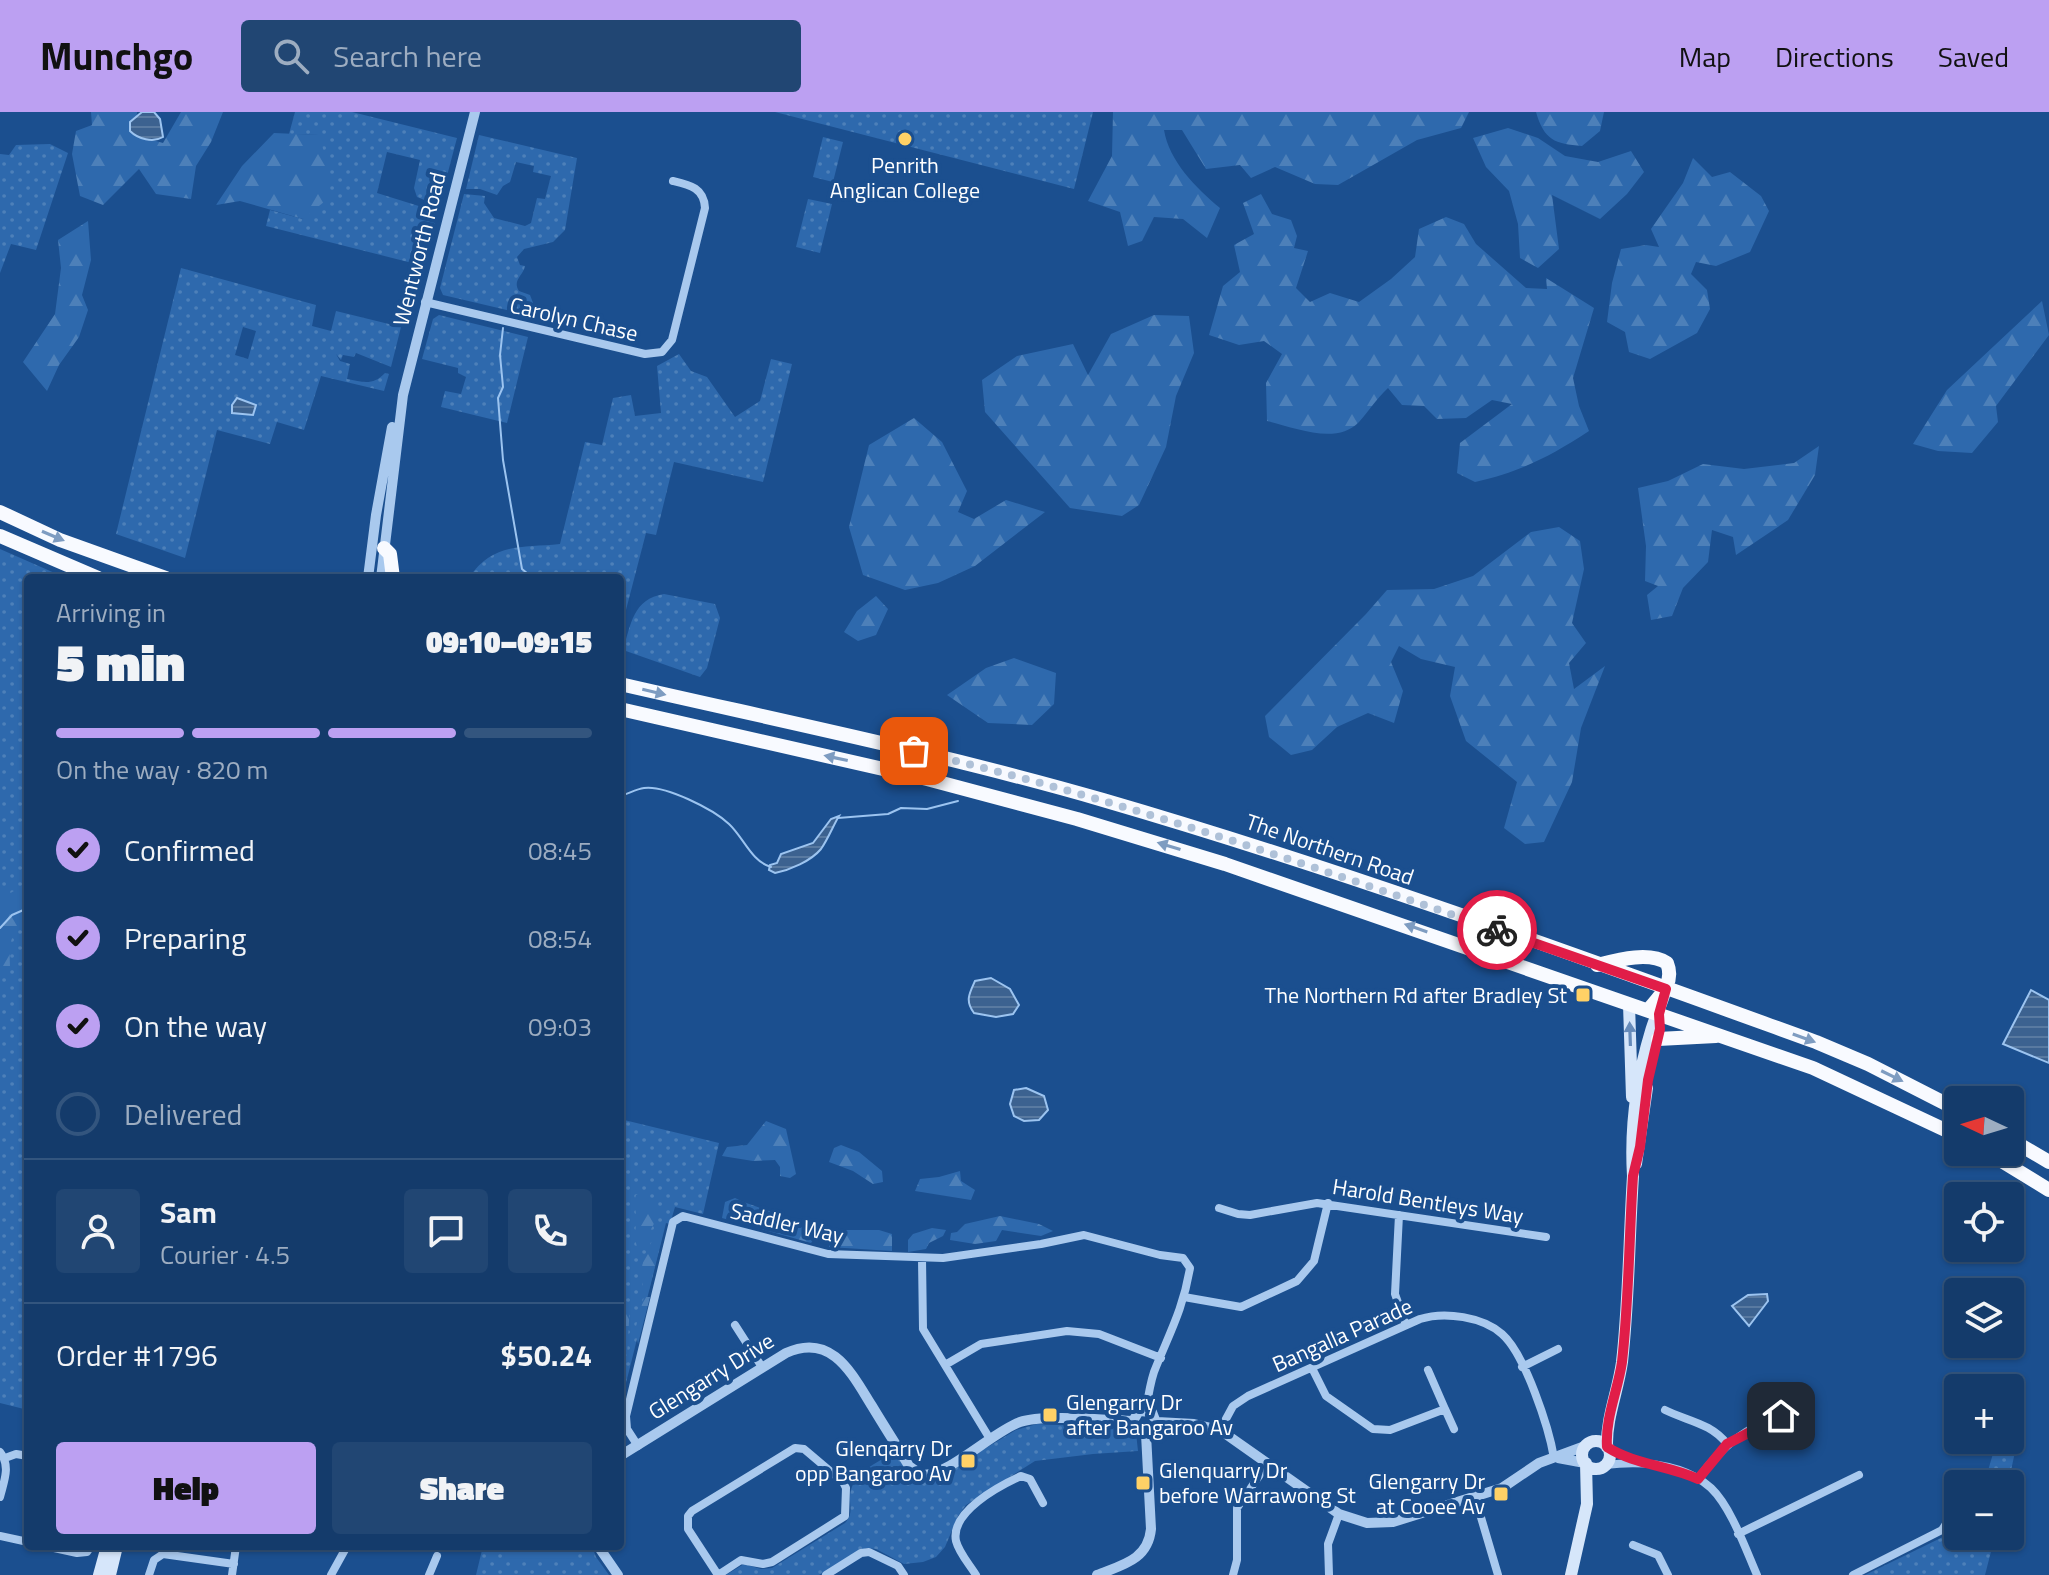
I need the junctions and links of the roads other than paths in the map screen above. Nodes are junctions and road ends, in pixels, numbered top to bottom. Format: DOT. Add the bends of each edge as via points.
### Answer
graph roads {
  1 [pos="475,112"];
  2 [pos="673,181"];
  3 [pos="425,302"];
  4 [pos="403,395"];
  5 [pos="0,512"];
  6 [pos="0,536"];
  7 [pos="384,548"];
  8 [pos="89,574"];
  9 [pos="155,574"];
  10 [pos="369,574"];
  11 [pos="381,574"];
  12 [pos="392,574"];
  13 [pos="624,685"];
  14 [pos="624,710"];
  15 [pos="1597,965"];
  16 [pos="1666,989"];
  17 [pos="1629,1004"];
  18 [pos="1654,1012"];
  19 [pos="1724,1036"];
  20 [pos="1658,1039"];
  21 [pos="1944,1103"];
  22 [pos="1633,1120"];
  23 [pos="1944,1129"];
  24 [pos="2024,1147"];
  25 [pos="2049,1162"];
  26 [pos="2010,1166"];
  27 [pos="1633,1176"];
  28 [pos="2049,1190"];
  29 [pos="1328,1203"];
  30 [pos="1219,1208"];
  31 [pos="1399,1215"];
  32 [pos="1536,1248"];
  33 [pos="922,1259"];
  34 [pos="1184,1297"];
  35 [pos="735,1325"];
  36 [pos="1406,1325"];
  37 [pos="1558,1349"];
  38 [pos="1161,1358"];
  39 [pos="945,1365"];
  40 [pos="762,1367"];
  41 [pos="1522,1367"];
  42 [pos="1312,1368"];
  43 [pos="1428,1370"];
  44 [pos="1619,1381"];
  45 [pos="1445,1409"];
  46 [pos="1146,1410"];
  47 [pos="1665,1410"];
  48 [pos="1797,1413"];
  49 [pos="1133,1421"];
  50 [pos="1157,1422"];
  51 [pos="1454,1429"];
  52 [pos="1220,1430"];
  53 [pos="1146,1434"];
  54 [pos="990,1439"];
  55 [pos="1727,1444"];
  56 [pos="1587,1445"];
  57 [pos="638,1446"];
  58 [pos="1608,1447"];
  59 [pos="624,1454"];
  60 [pos="2,1455"];
  61 [pos="24,1455"];
  62 [pos="1555,1458"];
  63 [pos="1635,1462"];
  64 [pos="1268,1463"];
  65 [pos="1585,1463"];
  66 [pos="1604,1466"];
  67 [pos="1859,1475"];
  68 [pos="1698,1479"];
  69 [pos="0,1497"];
  70 [pos="1475,1497"];
  71 [pos="1043,1503"];
  72 [pos="1586,1513"];
  73 [pos="1339,1514"];
  74 [pos="1944,1527"];
  75 [pos="1738,1534"];
  76 [pos="0,1536"];
  77 [pos="24,1541"];
  78 [pos="1633,1545"];
  79 [pos="65,1550"];
  80 [pos="88,1550"];
  81 [pos="106,1550"];
  82 [pos="116,1550"];
  83 [pos="236,1550"];
  84 [pos="345,1550"];
  85 [pos="601,1550"];
  86 [pos="437,1556"];
  87 [pos="234,1564"];
  88 [pos="99,1575"];
  89 [pos="110,1575"];
  90 [pos="149,1575"];
  91 [pos="232,1575"];
  92 [pos="331,1575"];
  93 [pos="429,1575"];
  94 [pos="618,1575"];
  95 [pos="718,1575"];
  96 [pos="826,1575"];
  97 [pos="904,1575"];
  98 [pos="976,1575"];
  99 [pos="1097,1575"];
  100 [pos="1233,1575"];
  101 [pos="1329,1575"];
  102 [pos="1498,1575"];
  103 [pos="1571,1575"];
  104 [pos="1668,1575"];
  105 [pos="1757,1575"];
  106 [pos="1853,1575"];
  1 -- 3 [label="street, Wentworth Road"];
  2 -- 3 [label="street, Carolyn Chase" via="697,189 705,208 672,340 662,352 645,354"];
  3 -- 4 [label="street, Wentworth Road"];
  4 -- 7 [label="street, Wentworth Road"];
  4 -- 10 [label="street, Wentworth Road" via="382,474"];
  5 -- 9 [label="highway, one-way"];
  6 -- 8 [label="highway"];
  7 -- 11 [label="street, Wentworth Road"];
  7 -- 12 [label="highway"];
  13 -- 15 [label="highway, The Northern Road, one-way" via="1101,799"];
  17 -- 14 [label="highway, one-way" via="1118,831 927,779"];
  15 -- 16 [label="highway, The Northern Road"];
  15 -- 16 [label="highway" via="1661,959 1670,971"];
  16 -- 18 [label="highway"];
  16 -- 21 [label="highway, The Northern Road, one-way" via="1849,1055"];
  17 -- 18 [label="highway"];
  22 -- 17 [label="main road, one-way"];
  18 -- 19 [label="highway"];
  18 -- 20 [label="main road"];
  18 -- 22 [label="main road"];
  19 -- 20 [label="highway"];
  19 -- 23 [label="highway" via="1837,1078"];
  20 -- 27 [label="main road"];
  22 -- 27 [label="main road"];
  24 -- 25 [label="highway"];
  26 -- 28 [label="highway"];
  27 -- 44 [label="main road"];
  29 -- 30 [label="street, Harold Bentleys Way" via="1250,1215"];
  29 -- 31 [label="street, Harold Bentleys Way"];
  29 -- 34 [label="street" via="1314,1261 1297,1281 1241,1307"];
  31 -- 32 [label="street, Harold Bentleys Way" via="1542,1236"];
  31 -- 36 [label="street" via="1395,1294"];
  33 -- 34 [label="street, Saddler Way" via="1084,1235 1184,1259 1190,1266"];
  33 -- 39 [label="street" via="923,1329"];
  33 -- 57 [label="street, Saddler Way" via="823,1254 685,1216 676,1218 626,1416"];
  34 -- 38 [label="street"];
  35 -- 40 [label="street"];
  36 -- 41 [label="street, Bangalla Parade" via="1435,1315 1484,1323 1506,1337"];
  36 -- 42 [label="street, Bangalla Parade"];
  37 -- 41 [label="street"];
  38 -- 39 [label="street" via="1099,1334 1067,1331 981,1344"];
  38 -- 46 [label="street"];
  39 -- 54 [label="street"];
  40 -- 54 [label="street, Glengarry Drive" via="797,1348 833,1354 919,1474 935,1473"];
  40 -- 57 [label="street, Glengarry Drive"];
  41 -- 62 [label="street, Bangalla Parade" via="1549,1429"];
  42 -- 45 [label="street" via="1326,1396 1376,1430 1390,1430"];
  42 -- 52 [label="street, Bangalla Parade" via="1238,1402"];
  43 -- 45 [label="street"];
  44 -- 56 [label="main road"];
  44 -- 58 [label="main road" via="1607,1427"];
  45 -- 51 [label="street"];
  46 -- 49 [label="street"];
  46 -- 50 [label="street"];
  47 -- 55 [label="street" via="1704,1425"];
  48 -- 55 [label="street" via="1777,1417"];
  49 -- 53 [label="street" via="1136,1431"];
  49 -- 54 [label="street, Glengarry Drive" via="1031,1419"];
  50 -- 52 [label="street"];
  50 -- 53 [label="street"];
  52 -- 64 [label="street"];
  53 -- 99 [label="street" via="1148,1544 1133,1561"];
  55 -- 68 [label="street"];
  56 -- 58 [label="main road" via="1597,1441"];
  56 -- 62 [label="street"];
  56 -- 65 [label="main road"];
  57 -- 59 [label="street, Glengarry Drive"];
  58 -- 63 [label="street"];
  58 -- 66 [label="main road" via="1610,1457"];
  60 -- 61 [label="street"];
  60 -- 69 [label="street" via="6,1468"];
  62 -- 65 [label="street"];
  62 -- 70 [label="street" via="1508,1486"];
  63 -- 66 [label="street"];
  63 -- 68 [label="street"];
  64 -- 73 [label="street"];
  64 -- 100 [label="street" via="1236,1511"];
  65 -- 66 [label="main road"];
  65 -- 72 [label="main road"];
  66 -- 72 [label="main road"];
  67 -- 75 [label="street"];
  68 -- 75 [label="street" via="1713,1489"];
  70 -- 73 [label="street" via="1380,1524"];
  70 -- 102 [label="street"];
  71 -- 98 [label="street" via="1030,1479 1021,1476 965,1512 956,1541"];
  72 -- 103 [label="main road"];
  73 -- 101 [label="street" via="1328,1544"];
  74 -- 106 [label="street"];
  75 -- 105 [label="street"];
  76 -- 77 [label="street"];
  78 -- 104 [label="street" via="1658,1555"];
  79 -- 80 [label="street"];
  81 -- 88 [label="main road"];
  82 -- 89 [label="main road"];
  83 -- 87 [label="street"];
  84 -- 92 [label="street"];
  85 -- 94 [label="street"];
  86 -- 93 [label="street"];
  87 -- 90 [label="street" via="163,1554 154,1560"];
  87 -- 91 [label="street"];
  95 -- 95 [label="street" via="741,1560 769,1564 841,1520 847,1510 843,1482 805,1450 795,1448 692,1511 688,1529"];
  96 -- 97 [label="street" via="867,1552 898,1566"];
}
